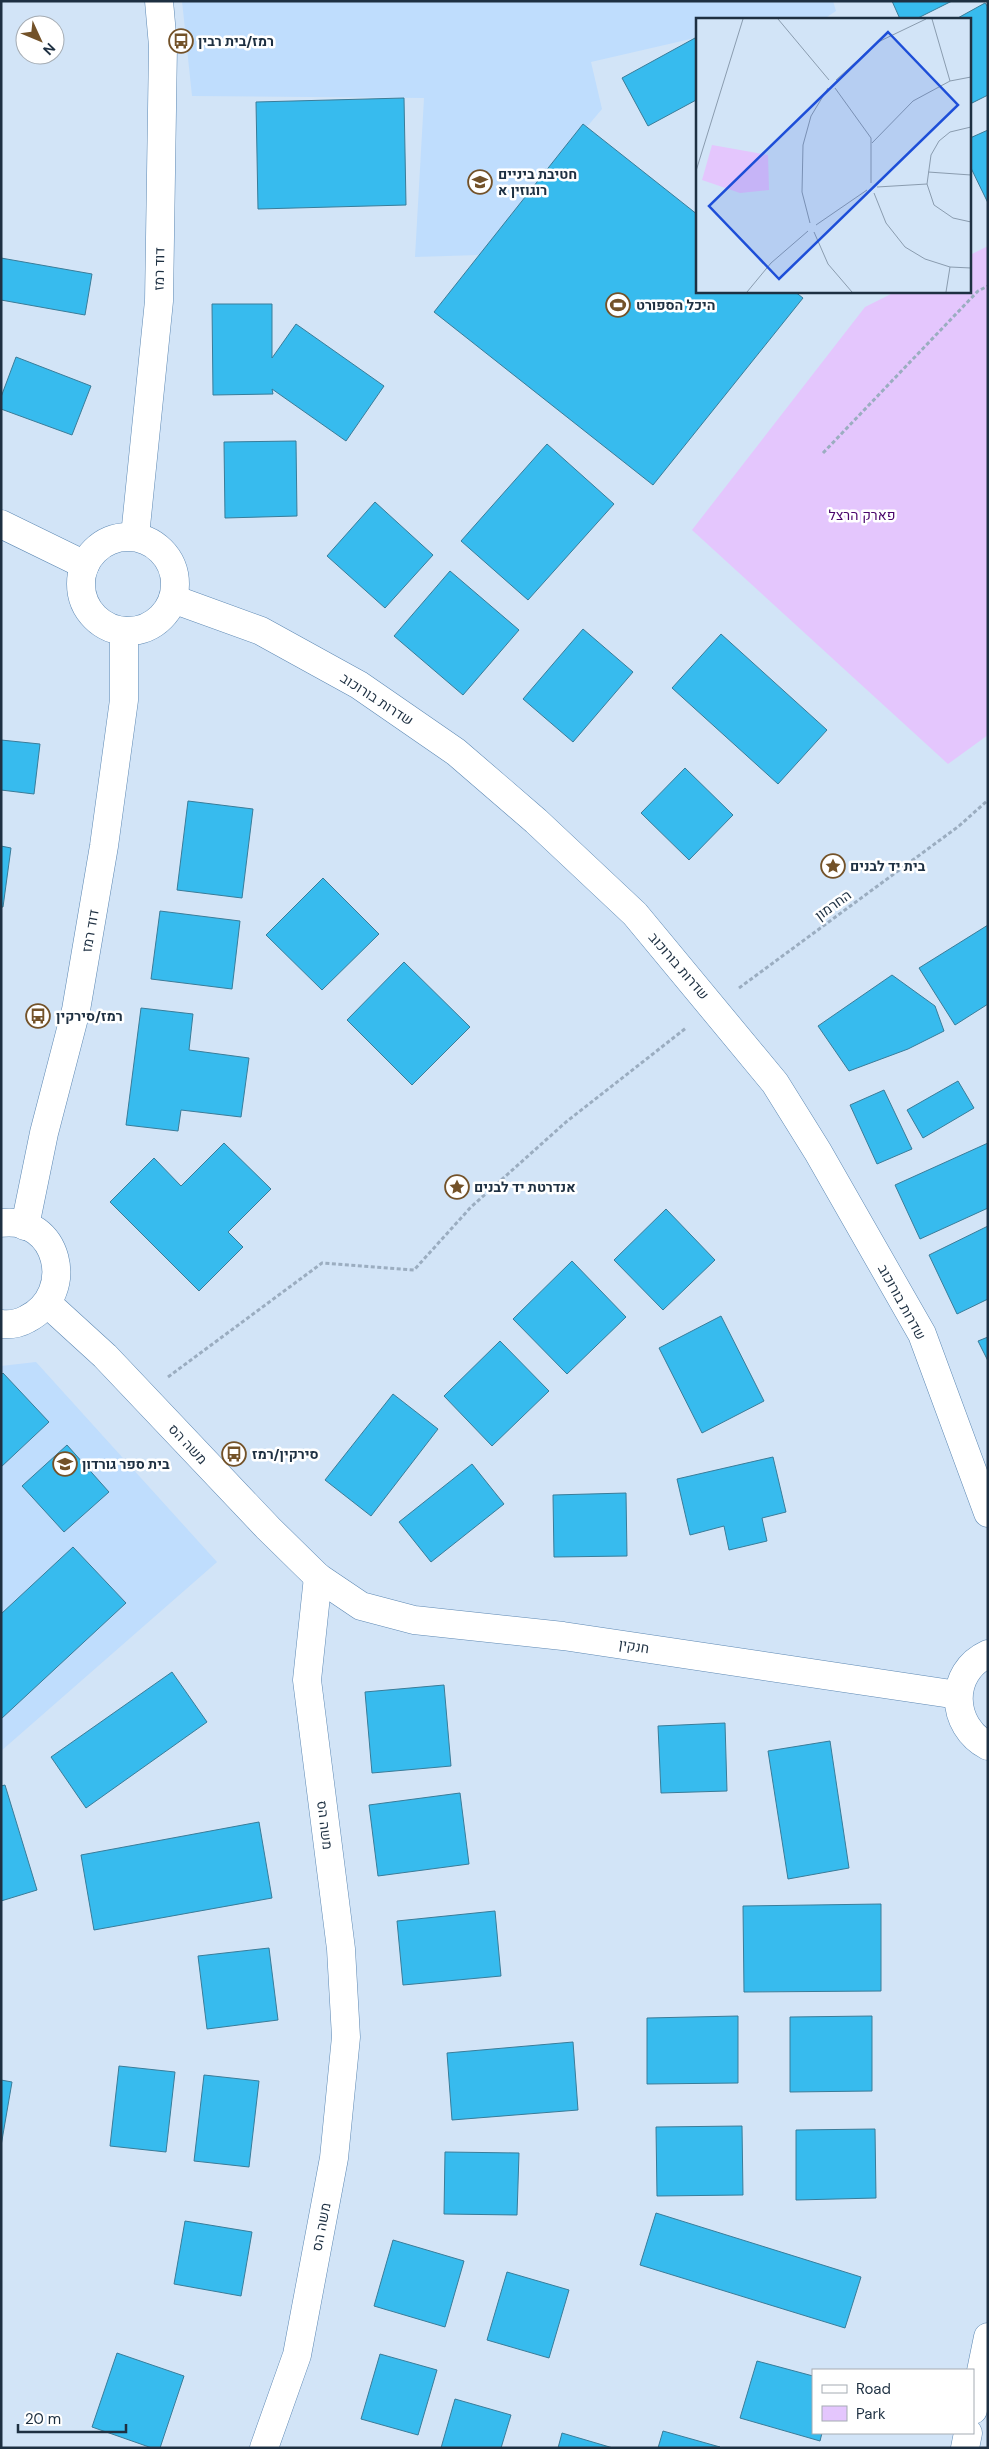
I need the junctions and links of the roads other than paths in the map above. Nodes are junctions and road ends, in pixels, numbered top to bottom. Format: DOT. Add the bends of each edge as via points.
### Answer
graph roads {
  1 [pos="159,1"];
  2 [pos="1,524"];
  3 [pos="135,536"];
  4 [pos="85,565"];
  5 [pos="173,600"];
  6 [pos="124,631"];
  7 [pos="13,1225"];
  8 [pos="48,1304"];
  9 [pos="1,1324"];
  10 [pos="988,1513"];
  11 [pos="318,1578"];
  12 [pos="988,1654"];
  13 [pos="958,1695"];
  14 [pos="988,1746"];
  15 [pos="988,2337"];
  16 [pos="974,2405"];
  17 [pos="968,2434"];
  18 [pos="264,2448"];
  19 [pos="965,2448"];
  1 -- 3 [label="street, דוד רמז" via="163,46 159,301"];
  2 -- 4 [label="street"];
  3 -- 4 [label="street" via="105,542"];
  3 -- 5 [label="street" via="160,548 169,559 176,586"];
  4 -- 6 [label="street" via="81,579 87,608 97,620"];
  5 -- 6 [label="street" via="159,620 136,631"];
  5 -- 10 [label="street, שדרות בורוכוב" via="261,631 359,684 456,752 536,821 634,914 779,1090 818,1152 922,1334"];
  6 -- 7 [label="street, דוד רמז" via="124,700 104,846 76,1010 44,1133"];
  7 -- 8 [label="street" via="37,1232 46,1241 57,1266 58,1279"];
  8 -- 9 [label="street" via="21,1322"];
  8 -- 11 [label="street, משה הס" via="104,1356"];
  11 -- 13 [label="street, חנקין" via="361,1606 414,1620 563,1636"];
  11 -- 18 [label="street, משה הס" via="307,1680 341,1949 346,2037 334,2158 297,2355"];
  12 -- 13 [label="street" via="969,1667 961,1680"];
  13 -- 14 [label="street" via="959,1712 966,1728"];
  15 -- 16 [label="street"];
  17 -- 19 [label="street"];
}
